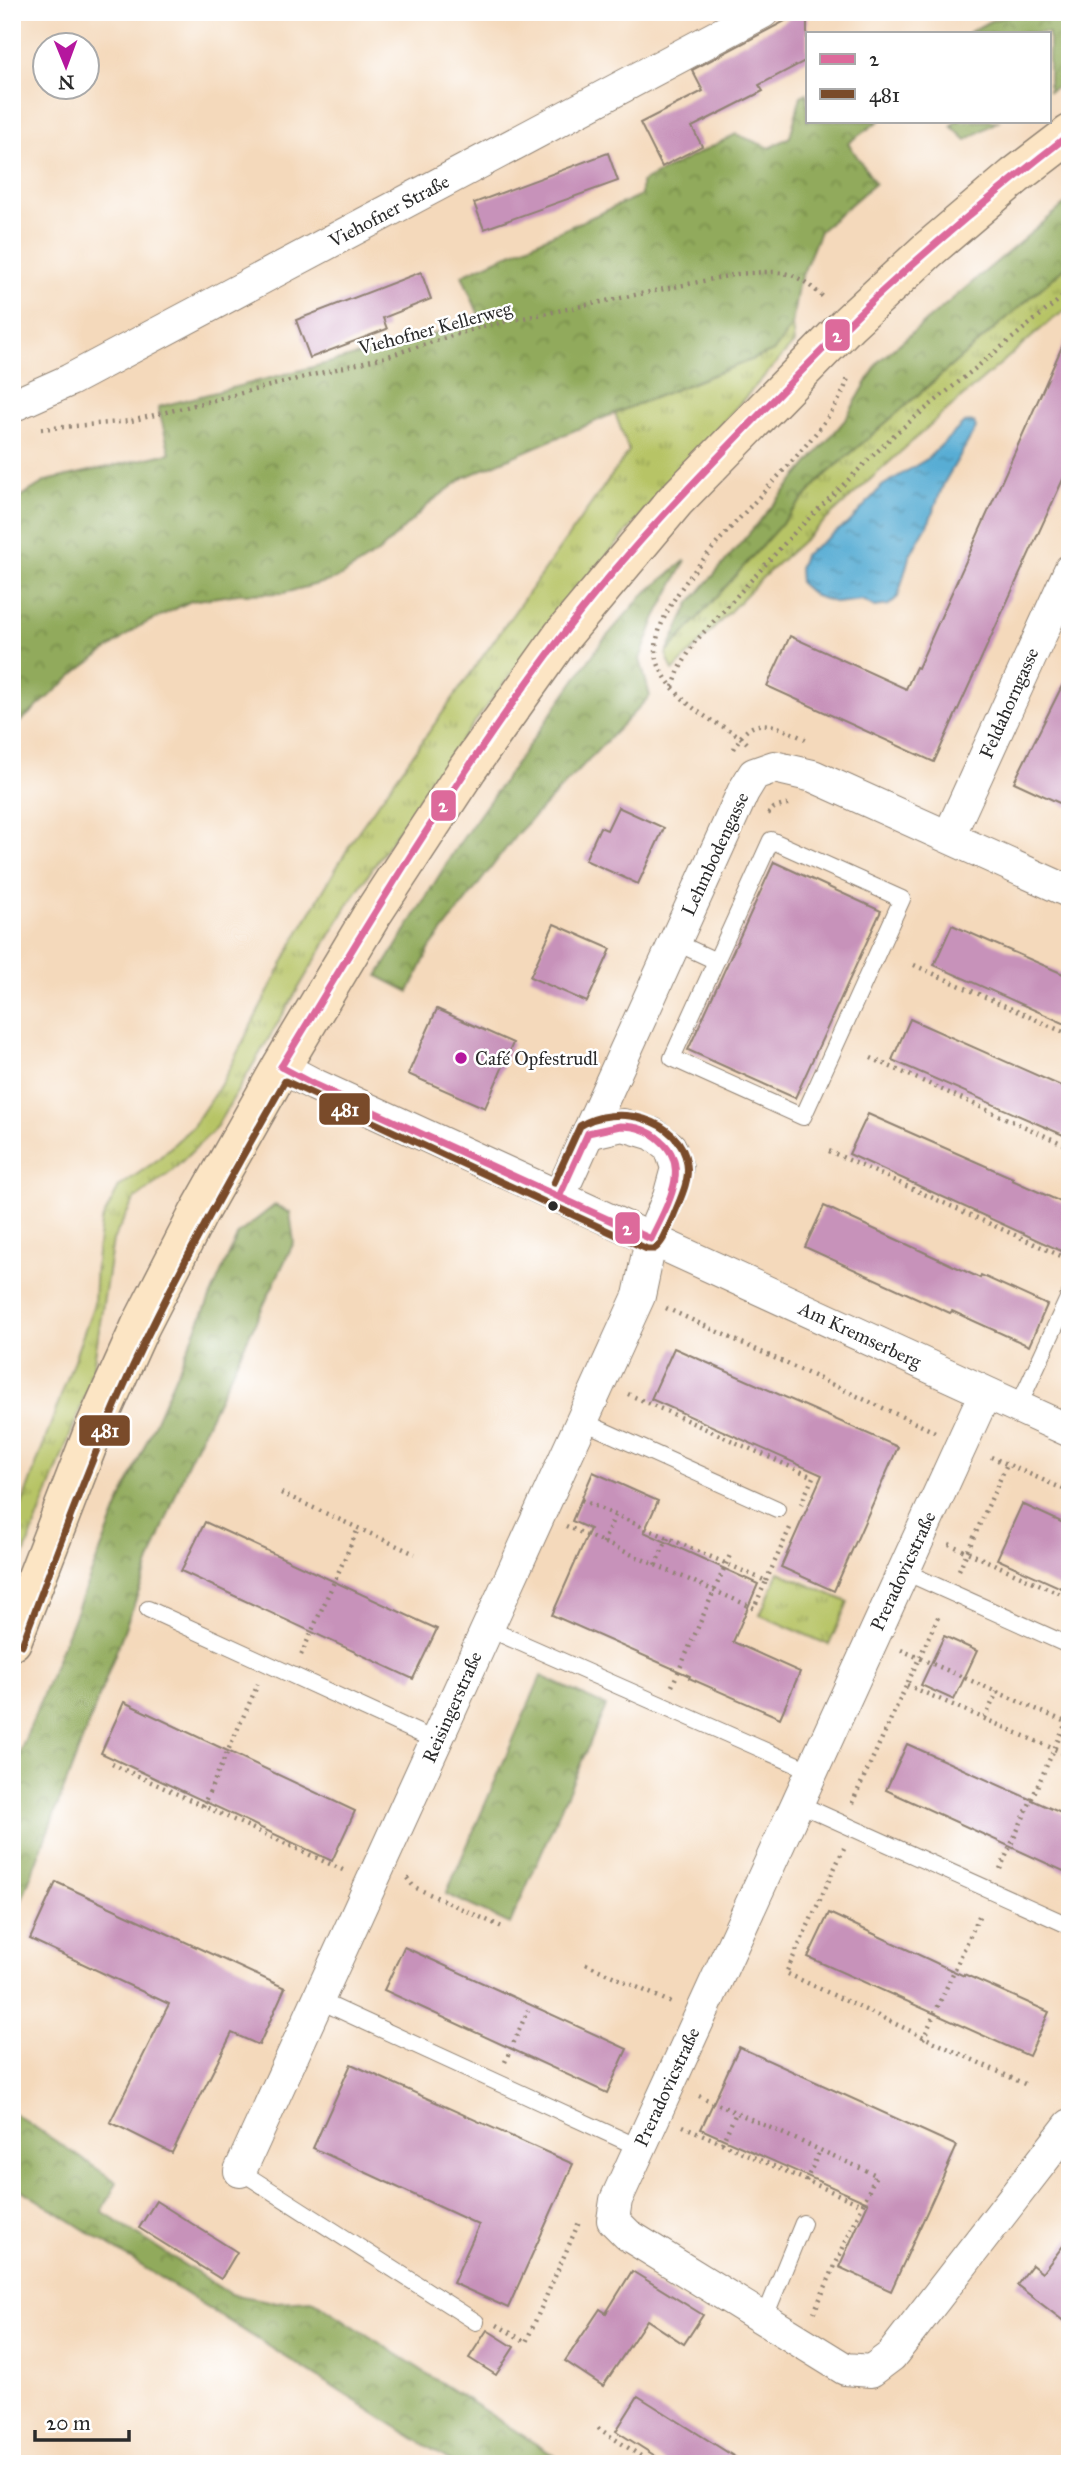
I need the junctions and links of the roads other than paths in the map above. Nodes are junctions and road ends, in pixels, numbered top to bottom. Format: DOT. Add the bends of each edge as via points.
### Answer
graph roads {
  1 [pos="763,12"];
  2 [pos="1070,134"];
  3 [pos="12,406"];
  4 [pos="1070,570"];
  5 [pos="949,836"];
  6 [pos="1070,892"];
  7 [pos="675,942"];
  8 [pos="716,961"];
  9 [pos="281,1067"];
  10 [pos="588,1133"];
  11 [pos="559,1197"];
  12 [pos="652,1239"];
  13 [pos="1070,1294"];
  14 [pos="985,1393"];
  15 [pos="1018,1407"];
  16 [pos="582,1421"];
  17 [pos="1070,1431"];
  18 [pos="776,1509"];
  19 [pos="903,1571"];
  20 [pos="148,1609"];
  21 [pos="487,1628"];
  22 [pos="12,1641"];
  23 [pos="1070,1646"];
  24 [pos="436,1741"];
  25 [pos="811,1771"];
  26 [pos="797,1803"];
  27 [pos="1070,1926"];
  28 [pos="318,2000"];
  29 [pos="1070,2125"];
  30 [pos="640,2148"];
  31 [pos="240,2171"];
  32 [pos="803,2223"];
  33 [pos="764,2319"];
  34 [pos="476,2322"];
  1 -- 3 [label="street, Viehofner Straße" via="82,374"];
  2 -- 9 [label="main road" via="976,209 849,323 675,501 562,636 468,768 373,913"];
  4 -- 5 [label="street, Feldahorngasse"];
  5 -- 6 [label="street"];
  5 -- 7 [label="street, Lehmbodengasse" via="813,776 774,768 754,774"];
  7 -- 8 [label="lane"];
  7 -- 10 [label="street, Lehmbodengasse"];
  8 -- 8 [label="lane" via="771,840 902,899 803,1117 672,1058"];
  9 -- 11 [label="street, Am Kremserberg"];
  9 -- 22 [label="main road" via="140,1327 94,1429"];
  10 -- 11 [label="street"];
  10 -- 12 [label="street" via="623,1125 653,1134 670,1147 677,1168"];
  11 -- 12 [label="street, Am Kremserberg"];
  12 -- 14 [label="street, Am Kremserberg"];
  12 -- 16 [label="street, Reisingerstraße" via="639,1296"];
  13 -- 15 [label="lane"];
  14 -- 15 [label="street, Am Kremserberg"];
  14 -- 19 [label="street, Preradovicstraße"];
  15 -- 17 [label="street, Am Kremserberg"];
  16 -- 18 [label="lane"];
  16 -- 21 [label="street, Reisingerstraße"];
  19 -- 23 [label="lane"];
  19 -- 25 [label="street, Preradovicstraße"];
  20 -- 24 [label="lane"];
  21 -- 24 [label="street, Reisingerstraße"];
  21 -- 25 [label="lane"];
  24 -- 28 [label="street, Reisingerstraße"];
  25 -- 26 [label="street, Preradovicstraße"];
  26 -- 27 [label="lane"];
  26 -- 30 [label="street, Preradovicstraße"];
  28 -- 30 [label="lane"];
  28 -- 31 [label="street, Reisingerstraße"];
  29 -- 33 [label="street, Preradovicstraße" via="891,2356 871,2371 845,2369"];
  30 -- 33 [label="street, Preradovicstraße" via="616,2200 613,2220 628,2235"];
  31 -- 34 [label="lane"];
  32 -- 33 [label="lane"];
}
